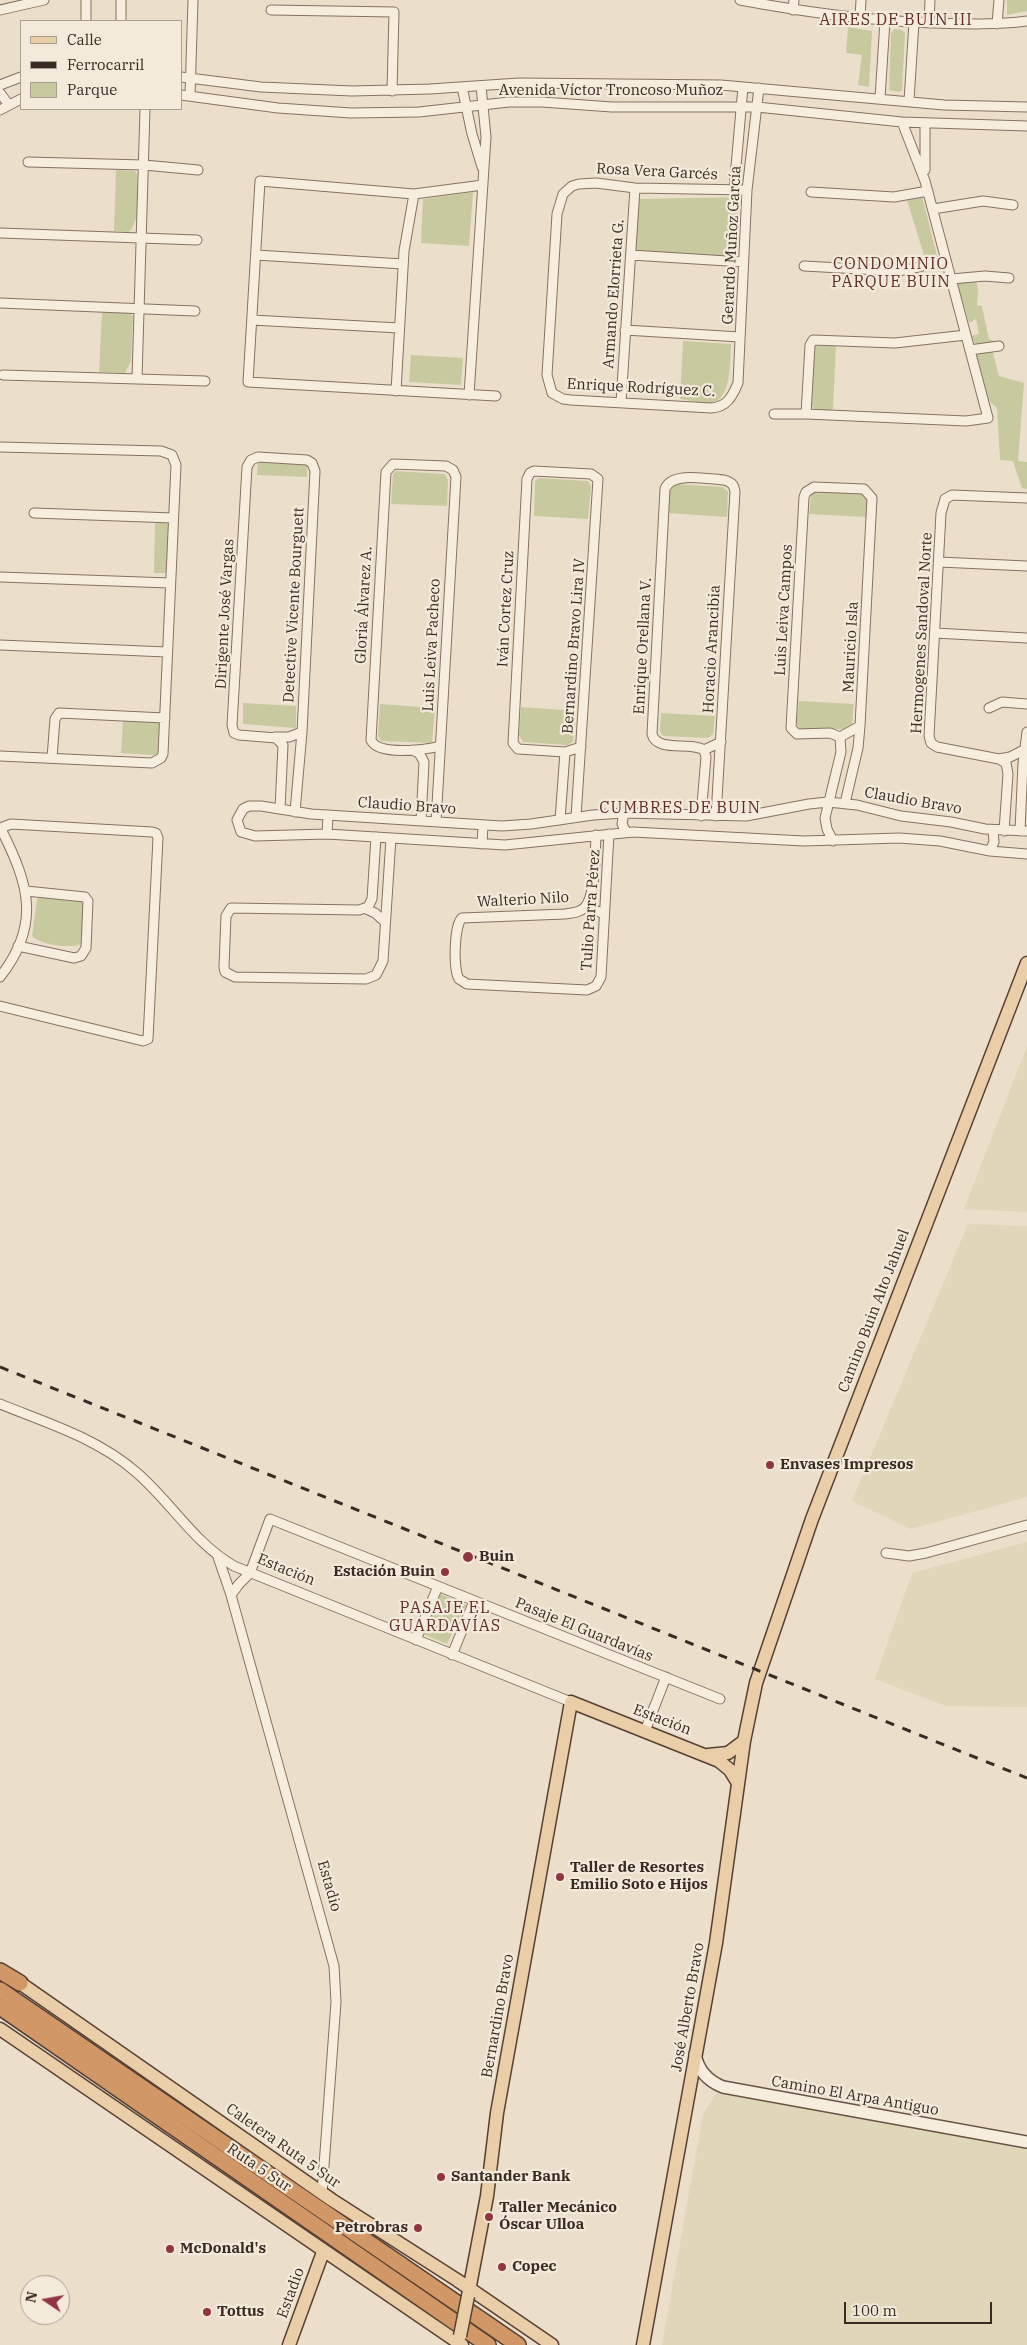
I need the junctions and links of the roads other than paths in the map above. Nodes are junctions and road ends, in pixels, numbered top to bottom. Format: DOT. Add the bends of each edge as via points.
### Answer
graph roads {
  1 [pos="44,0"];
  2 [pos="86,0"];
  3 [pos="121,0"];
  4 [pos="194,0"];
  5 [pos="740,0"];
  6 [pos="794,0"];
  7 [pos="861,0"];
  8 [pos="930,0"];
  9 [pos="999,0"];
  10 [pos="0,10"];
  11 [pos="271,10"];
  12 [pos="793,10"];
  13 [pos="860,18"];
  14 [pos="86,20"];
  15 [pos="121,20"];
  16 [pos="1027,20"];
  17 [pos="885,21"];
  18 [pos="914,22"];
  19 [pos="929,23"];
  20 [pos="998,24"];
  21 [pos="20,78"];
  22 [pos="186,78"];
  23 [pos="0,85"];
  24 [pos="480,86"];
  25 [pos="462,87"];
  26 [pos="743,87"];
  27 [pos="759,88"];
  28 [pos="392,91"];
  29 [pos="0,93"];
  30 [pos="185,95"];
  31 [pos="880,98"];
  32 [pos="20,99"];
  33 [pos="909,101"];
  34 [pos="9,104"];
  35 [pos="484,105"];
  36 [pos="740,106"];
  37 [pos="756,106"];
  38 [pos="1011,107"];
  39 [pos="1027,107"];
  40 [pos="468,108"];
  41 [pos="0,110"];
  42 [pos="146,110"];
  43 [pos="902,122"];
  44 [pos="925,123"];
  45 [pos="1011,126"];
  46 [pos="1027,126"];
  47 [pos="28,162"];
  48 [pos="144,165"];
  49 [pos="198,170"];
  50 [pos="484,170"];
  51 [pos="925,181"];
  52 [pos="483,185"];
  53 [pos="635,188"];
  54 [pos="734,189"];
  55 [pos="747,190"];
  56 [pos="928,191"];
  57 [pos="811,192"];
  58 [pos="414,194"];
  59 [pos="1013,205"];
  60 [pos="933,209"];
  61 [pos="0,233"];
  62 [pos="141,238"];
  63 [pos="197,240"];
  64 [pos="256,255"];
  65 [pos="631,255"];
  66 [pos="946,260"];
  67 [pos="742,262"];
  68 [pos="403,264"];
  69 [pos="804,266"];
  70 [pos="1009,278"];
  71 [pos="951,279"];
  72 [pos="0,303"];
  73 [pos="139,309"];
  74 [pos="194,311"];
  75 [pos="252,320"];
  76 [pos="399,328"];
  77 [pos="626,330"];
  78 [pos="966,335"];
  79 [pos="740,337"];
  80 [pos="999,346"];
  81 [pos="970,350"];
  82 [pos="2,375"];
  83 [pos="137,379"];
  84 [pos="205,382"];
  85 [pos="396,390"];
  86 [pos="552,393"];
  87 [pos="469,395"];
  88 [pos="496,396"];
  89 [pos="622,402"];
  90 [pos="728,402"];
  91 [pos="774,414"];
  92 [pos="806,414"];
  93 [pos="0,447"];
  94 [pos="251,460"];
  95 [pos="389,466"];
  96 [pos="530,472"];
  97 [pos="668,483"];
  98 [pos="808,490"];
  99 [pos="1027,498"];
  100 [pos="34,512"];
  101 [pos="173,518"];
  102 [pos="939,562"];
  103 [pos="1027,566"];
  104 [pos="0,577"];
  105 [pos="170,583"];
  106 [pos="935,633"];
  107 [pos="1027,638"];
  108 [pos="0,645"];
  109 [pos="168,652"];
  110 [pos="1027,704"];
  111 [pos="989,708"];
  112 [pos="165,718"];
  113 [pos="860,726"];
  114 [pos="302,732"];
  115 [pos="1027,732"];
  116 [pos="272,737"];
  117 [pos="840,737"];
  118 [pos="720,742"];
  119 [pos="440,746"];
  120 [pos="581,747"];
  121 [pos="412,750"];
  122 [pos="704,750"];
  123 [pos="1024,750"];
  124 [pos="565,752"];
  125 [pos="0,756"];
  126 [pos="52,758"];
  127 [pos="999,758"];
  128 [pos="828,802"];
  129 [pos="845,803"];
  130 [pos="280,809"];
  131 [pos="295,812"];
  132 [pos="624,813"];
  133 [pos="328,815"];
  134 [pos="701,816"];
  135 [pos="716,816"];
  136 [pos="576,817"];
  137 [pos="560,820"];
  138 [pos="421,821"];
  139 [pos="436,822"];
  140 [pos="483,825"];
  141 [pos="1,826"];
  142 [pos="993,830"];
  143 [pos="1004,831"];
  144 [pos="1023,831"];
  145 [pos="626,832"];
  146 [pos="327,834"];
  147 [pos="609,834"];
  148 [pos="596,835"];
  149 [pos="376,837"];
  150 [pos="391,838"];
  151 [pos="833,841"];
  152 [pos="482,844"];
  153 [pos="990,851"];
  154 [pos="1027,854"];
  155 [pos="26,891"];
  156 [pos="371,901"];
  157 [pos="386,904"];
  158 [pos="586,906"];
  159 [pos="366,909"];
  160 [pos="604,914"];
  161 [pos="384,922"];
  162 [pos="18,946"];
  163 [pos="1027,963"];
  164 [pos="0,976"];
  165 [pos="461,981"];
  166 [pos="0,1006"];
  167 [pos="0,1404"];
  168 [pos="1027,1525"];
  169 [pos="886,1553"];
  170 [pos="218,1557"];
  171 [pos="250,1573"];
  172 [pos="438,1586"];
  173 [pos="231,1595"];
  174 [pos="474,1601"];
  175 [pos="416,1640"];
  176 [pos="452,1655"];
  177 [pos="759,1674"];
  178 [pos="666,1677"];
  179 [pos="720,1699"];
  180 [pos="572,1702"];
  181 [pos="646,1731"];
  182 [pos="744,1741"];
  183 [pos="706,1754"];
  184 [pos="738,1783"];
  185 [pos="0,1969"];
  186 [pos="20,1983"];
  187 [pos="0,1990"];
  188 [pos="0,2007"];
  189 [pos="0,2029"];
  190 [pos="695,2054"];
  191 [pos="1027,2142"];
  192 [pos="322,2193"];
  193 [pos="323,2252"];
  194 [pos="469,2293"];
  195 [pos="460,2342"];
  196 [pos="289,2345"];
  197 [pos="488,2345"];
  198 [pos="518,2345"];
  199 [pos="552,2345"];
  200 [pos="643,2345"];
  1 -- 10 [label="street"];
  2 -- 14 [label="street"];
  3 -- 15 [label="street"];
  4 -- 22 [label="street"];
  5 -- 12 [label="street"];
  6 -- 12 [label="street"];
  7 -- 13 [label="street"];
  8 -- 19 [label="street"];
  9 -- 20 [label="street"];
  11 -- 28 [label="street" via="394,12"];
  12 -- 13 [label="street"];
  13 -- 17 [label="street"];
  16 -- 20 [label="street"];
  17 -- 18 [label="street"];
  17 -- 31 [label="street"];
  18 -- 19 [label="street"];
  18 -- 33 [label="street"];
  19 -- 20 [label="street"];
  21 -- 23 [label="street"];
  22 -- 28 [label="street, Avenida Víctor Troncoso Muñoz" via="261,87"];
  22 -- 30 [label="street"];
  24 -- 25 [label="street, Avenida Víctor Troncoso Muñoz"];
  24 -- 26 [label="street, Avenida Víctor Troncoso Muñoz" via="560,82"];
  24 -- 35 [label="street"];
  25 -- 28 [label="street, Avenida Víctor Troncoso Muñoz"];
  25 -- 40 [label="street"];
  26 -- 27 [label="street, Avenida Víctor Troncoso Muñoz"];
  26 -- 36 [label="street, Gerardo Muñoz García"];
  27 -- 31 [label="street, Avenida Víctor Troncoso Muñoz"];
  27 -- 37 [label="street, Gerardo Muñoz García"];
  29 -- 34 [label="street"];
  30 -- 40 [label="street, Avenida Víctor Troncoso Muñoz" via="328,112 398,113"];
  31 -- 33 [label="street, Avenida Víctor Troncoso Muñoz"];
  32 -- 34 [label="street"];
  33 -- 38 [label="street, Avenida Víctor Troncoso Muñoz"];
  34 -- 41 [label="street"];
  35 -- 36 [label="street, Avenida Víctor Troncoso Muñoz" via="542,102 612,107"];
  35 -- 40 [label="street, Avenida Víctor Troncoso Muñoz"];
  35 -- 50 [label="street"];
  36 -- 37 [label="street, Avenida Víctor Troncoso Muñoz"];
  36 -- 54 [label="street, Gerardo Muñoz García"];
  37 -- 43 [label="street, Avenida Víctor Troncoso Muñoz"];
  37 -- 55 [label="street, Gerardo Muñoz García"];
  38 -- 39 [label="street, Avenida Víctor Troncoso Muñoz"];
  38 -- 45 [label="street"];
  40 -- 50 [label="street" via="472,134"];
  42 -- 48 [label="street"];
  43 -- 44 [label="street, Avenida Víctor Troncoso Muñoz"];
  43 -- 51 [label="street"];
  44 -- 45 [label="street, Avenida Víctor Troncoso Muñoz"];
  44 -- 51 [label="street"];
  45 -- 46 [label="street, Avenida Víctor Troncoso Muñoz"];
  47 -- 48 [label="street"];
  48 -- 49 [label="street"];
  48 -- 62 [label="street"];
  50 -- 52 [label="street"];
  51 -- 56 [label="street"];
  52 -- 58 [label="street"];
  52 -- 87 [label="street"];
  53 -- 54 [label="street, Rosa Vera Garcés"];
  53 -- 65 [label="street, Armando Elorrieta G."];
  53 -- 86 [label="street, Rosa Vera Garcés" via="587,183 572,186 560,198 547,375"];
  54 -- 55 [label="street, Rosa Vera Garcés"];
  55 -- 67 [label="street, Gerardo Muñoz García"];
  56 -- 57 [label="street" via="894,197"];
  56 -- 60 [label="street"];
  58 -- 64 [label="street" via="260,181"];
  58 -- 68 [label="street"];
  59 -- 60 [label="street" via="983,202"];
  60 -- 66 [label="street"];
  61 -- 62 [label="street"];
  62 -- 63 [label="street"];
  62 -- 73 [label="street"];
  64 -- 68 [label="street"];
  64 -- 75 [label="street"];
  65 -- 67 [label="street"];
  65 -- 77 [label="street, Armando Elorrieta G."];
  66 -- 69 [label="street" via="896,271"];
  66 -- 71 [label="street"];
  67 -- 79 [label="street, Gerardo Muñoz García"];
  68 -- 76 [label="street"];
  70 -- 71 [label="street"];
  71 -- 78 [label="street"];
  72 -- 73 [label="street"];
  73 -- 74 [label="street"];
  73 -- 83 [label="street"];
  75 -- 76 [label="street"];
  75 -- 85 [label="street" via="248,382"];
  76 -- 85 [label="street"];
  77 -- 79 [label="street"];
  77 -- 89 [label="street, Armando Elorrieta G."];
  78 -- 81 [label="street"];
  78 -- 92 [label="street" via="895,343 813,340 810,345"];
  79 -- 90 [label="street, Gerardo Muñoz García" via="738,383"];
  80 -- 81 [label="street"];
  81 -- 92 [label="street" via="988,418 966,421"];
  82 -- 83 [label="street"];
  83 -- 84 [label="street"];
  85 -- 87 [label="street"];
  86 -- 89 [label="street, Enrique Rodríguez C." via="571,400"];
  87 -- 88 [label="street"];
  89 -- 90 [label="street, Enrique Rodríguez C." via="711,408"];
  91 -- 92 [label="street"];
  93 -- 101 [label="street" via="165,451 172,455 176,465"];
  94 -- 114 [label="street, Detective Vicente Bourguett" via="258,457 307,460 314,468"];
  94 -- 116 [label="street, Dirigente José Vargas" via="247,467 232,727 239,735"];
  95 -- 119 [label="street, Luis Leiva Pacheco" via="446,466 456,477"];
  95 -- 121 [label="street, Gloria Álvarez A." via="386,472 370,737 373,745 380,749"];
  96 -- 120 [label="street, Bernardino Bravo Lira IV" via="573,473 596,477 598,482"];
  96 -- 124 [label="street, Iván Cortez Cruz" via="527,479 512,741 521,749"];
  97 -- 118 [label="street, Horacio Arancibia" via="676,478 724,480 732,484 735,492"];
  97 -- 122 [label="street, Enrique Orellana V." via="665,489 652,734 658,743 696,746"];
  98 -- 113 [label="street, Mauricio Isla" via="816,486 861,488 869,492 872,502"];
  98 -- 117 [label="street, Luis Leiva Campos" via="804,497 790,725 793,732 801,734 830,733"];
  99 -- 102 [label="street, Hermogenes Sandoval Norte" via="957,494 945,499"];
  100 -- 101 [label="street"];
  101 -- 105 [label="street"];
  102 -- 103 [label="street"];
  102 -- 106 [label="street, Hermogenes Sandoval Norte"];
  104 -- 105 [label="street"];
  105 -- 109 [label="street"];
  106 -- 107 [label="street"];
  106 -- 127 [label="street, Hermogenes Sandoval Norte" via="930,740 943,749"];
  108 -- 109 [label="street"];
  109 -- 112 [label="street"];
  110 -- 111 [label="street" via="1002,702"];
  112 -- 126 [label="street" via="163,754 155,762"];
  112 -- 126 [label="street" via="59,713 54,719"];
  113 -- 117 [label="street"];
  113 -- 129 [label="street, Mauricio Isla"];
  114 -- 116 [label="street, Dirigente José Vargas" via="289,737"];
  114 -- 131 [label="street, Detective Vicente Bourguett"];
  115 -- 123 [label="street"];
  116 -- 130 [label="street, Dirigente José Vargas" via="282,742 284,751"];
  117 -- 128 [label="street" via="841,752"];
  118 -- 122 [label="street"];
  118 -- 135 [label="street, Horacio Arancibia"];
  119 -- 121 [label="street"];
  119 -- 139 [label="street, Luis Leiva Pacheco"];
  120 -- 124 [label="street"];
  120 -- 136 [label="street, Bernardino Bravo Lira IV"];
  121 -- 138 [label="street" via="424,762"];
  122 -- 134 [label="street"];
  123 -- 127 [label="street"];
  123 -- 144 [label="street"];
  124 -- 137 [label="street, Bernardino Bravo Lira IV"];
  125 -- 126 [label="street"];
  127 -- 143 [label="street" via="1006,764 1008,774"];
  128 -- 129 [label="street, Claudio Bravo"];
  128 -- 135 [label="street, Claudio Bravo" via="746,816"];
  128 -- 151 [label="street" via="826,824"];
  129 -- 142 [label="street, Claudio Bravo" via="901,816"];
  130 -- 131 [label="street, Claudio Bravo"];
  130 -- 146 [label="street, Claudio Bravo" via="246,807 238,816 238,829 256,836"];
  131 -- 133 [label="street, Claudio Bravo"];
  132 -- 134 [label="street, Claudio Bravo"];
  132 -- 136 [label="street, Claudio Bravo"];
  132 -- 145 [label="street" via="622,824"];
  133 -- 138 [label="street, Claudio Bravo"];
  133 -- 146 [label="street"];
  134 -- 135 [label="street, Claudio Bravo"];
  136 -- 137 [label="street, Claudio Bravo"];
  137 -- 140 [label="street, Claudio Bravo"];
  138 -- 139 [label="street, Claudio Bravo"];
  139 -- 140 [label="street, Claudio Bravo"];
  140 -- 152 [label="street"];
  141 -- 155 [label="street"];
  141 -- 166 [label="street" via="152,832 158,838 148,1040"];
  142 -- 143 [label="street, Claudio Bravo"];
  142 -- 153 [label="street" via="994,842"];
  143 -- 144 [label="street, Claudio Bravo"];
  145 -- 147 [label="street, Claudio Bravo"];
  145 -- 151 [label="street, Claudio Bravo"];
  146 -- 149 [label="street, Claudio Bravo"];
  147 -- 148 [label="street, Claudio Bravo"];
  147 -- 160 [label="street, Tulio Parra Pérez"];
  148 -- 152 [label="street, Claudio Bravo" via="534,843"];
  148 -- 158 [label="street, Walterio Nilo" via="591,895"];
  149 -- 150 [label="street, Claudio Bravo"];
  149 -- 156 [label="street"];
  150 -- 152 [label="street, Claudio Bravo"];
  150 -- 157 [label="street"];
  151 -- 153 [label="street, Claudio Bravo" via="919,839"];
  153 -- 154 [label="street, Claudio Bravo"];
  155 -- 162 [label="street" via="25,921"];
  155 -- 162 [label="street" via="85,897 88,901 86,948 81,956 74,958"];
  156 -- 157 [label="street"];
  156 -- 159 [label="street"];
  157 -- 161 [label="street"];
  158 -- 160 [label="street, Walterio Nilo"];
  158 -- 165 [label="street, Walterio Nilo" via="565,914 461,919 457,927 455,971"];
  159 -- 161 [label="street"];
  159 -- 161 [label="street" via="231,908 226,916 224,967 227,974 235,977 373,978 382,961"];
  160 -- 165 [label="street, Tulio Parra Pérez" via="600,977 596,986 587,990 467,984"];
  162 -- 164 [label="street"];
  163 -- 177 [label="main road, Camino Buin Alto Jahuel" via="825,1483"];
  167 -- 170 [label="street, Estación" via="76,1435 113,1455 146,1481"];
  168 -- 169 [label="street" via="926,1553 909,1556"];
  170 -- 171 [label="street, Estación"];
  170 -- 173 [label="street, Estadio"];
  171 -- 172 [label="street, Pasaje El Guardavías" via="270,1519"];
  171 -- 173 [label="street"];
  171 -- 175 [label="street, Estación"];
  172 -- 174 [label="street, Pasaje El Guardavías"];
  172 -- 175 [label="street"];
  173 -- 192 [label="street, Estadio" via="334,1966 336,2002"];
  174 -- 176 [label="street"];
  174 -- 178 [label="street, Pasaje El Guardavías"];
  175 -- 176 [label="street, Estación"];
  176 -- 180 [label="street, Estación"];
  177 -- 182 [label="main road, José Alberto Bravo"];
  178 -- 179 [label="street, Pasaje El Guardavías"];
  178 -- 181 [label="street"];
  180 -- 181 [label="main road, Estación"];
  180 -- 194 [label="main road, Bernardino Bravo" via="497,2113"];
  181 -- 183 [label="main road, Estación"];
  182 -- 183 [label="main road, Estación" via="728,1752"];
  182 -- 184 [label="main road, José Alberto Bravo"];
  183 -- 184 [label="main road, Estación" via="725,1765"];
  184 -- 190 [label="main road, José Alberto Bravo" via="725,1885"];
  185 -- 186 [label="highway"];
  186 -- 192 [label="main road, Caletera Ruta 5 Sur"];
  187 -- 198 [label="highway, Ruta 5 Sur"];
  188 -- 197 [label="highway, Ruta 5 Sur"];
  189 -- 193 [label="main road"];
  190 -- 191 [label="main road, Camino El Arpa Antiguo" via="705,2076 723,2087"];
  190 -- 200 [label="main road, José Alberto Bravo"];
  192 -- 194 [label="main road, Caletera Ruta 5 Sur"];
  193 -- 195 [label="main road"];
  193 -- 196 [label="main road, Estadio"];
  194 -- 195 [label="main road, Bernardino Bravo, bridge"];
  194 -- 199 [label="main road, Caletera Ruta 5 Sur"];
}
